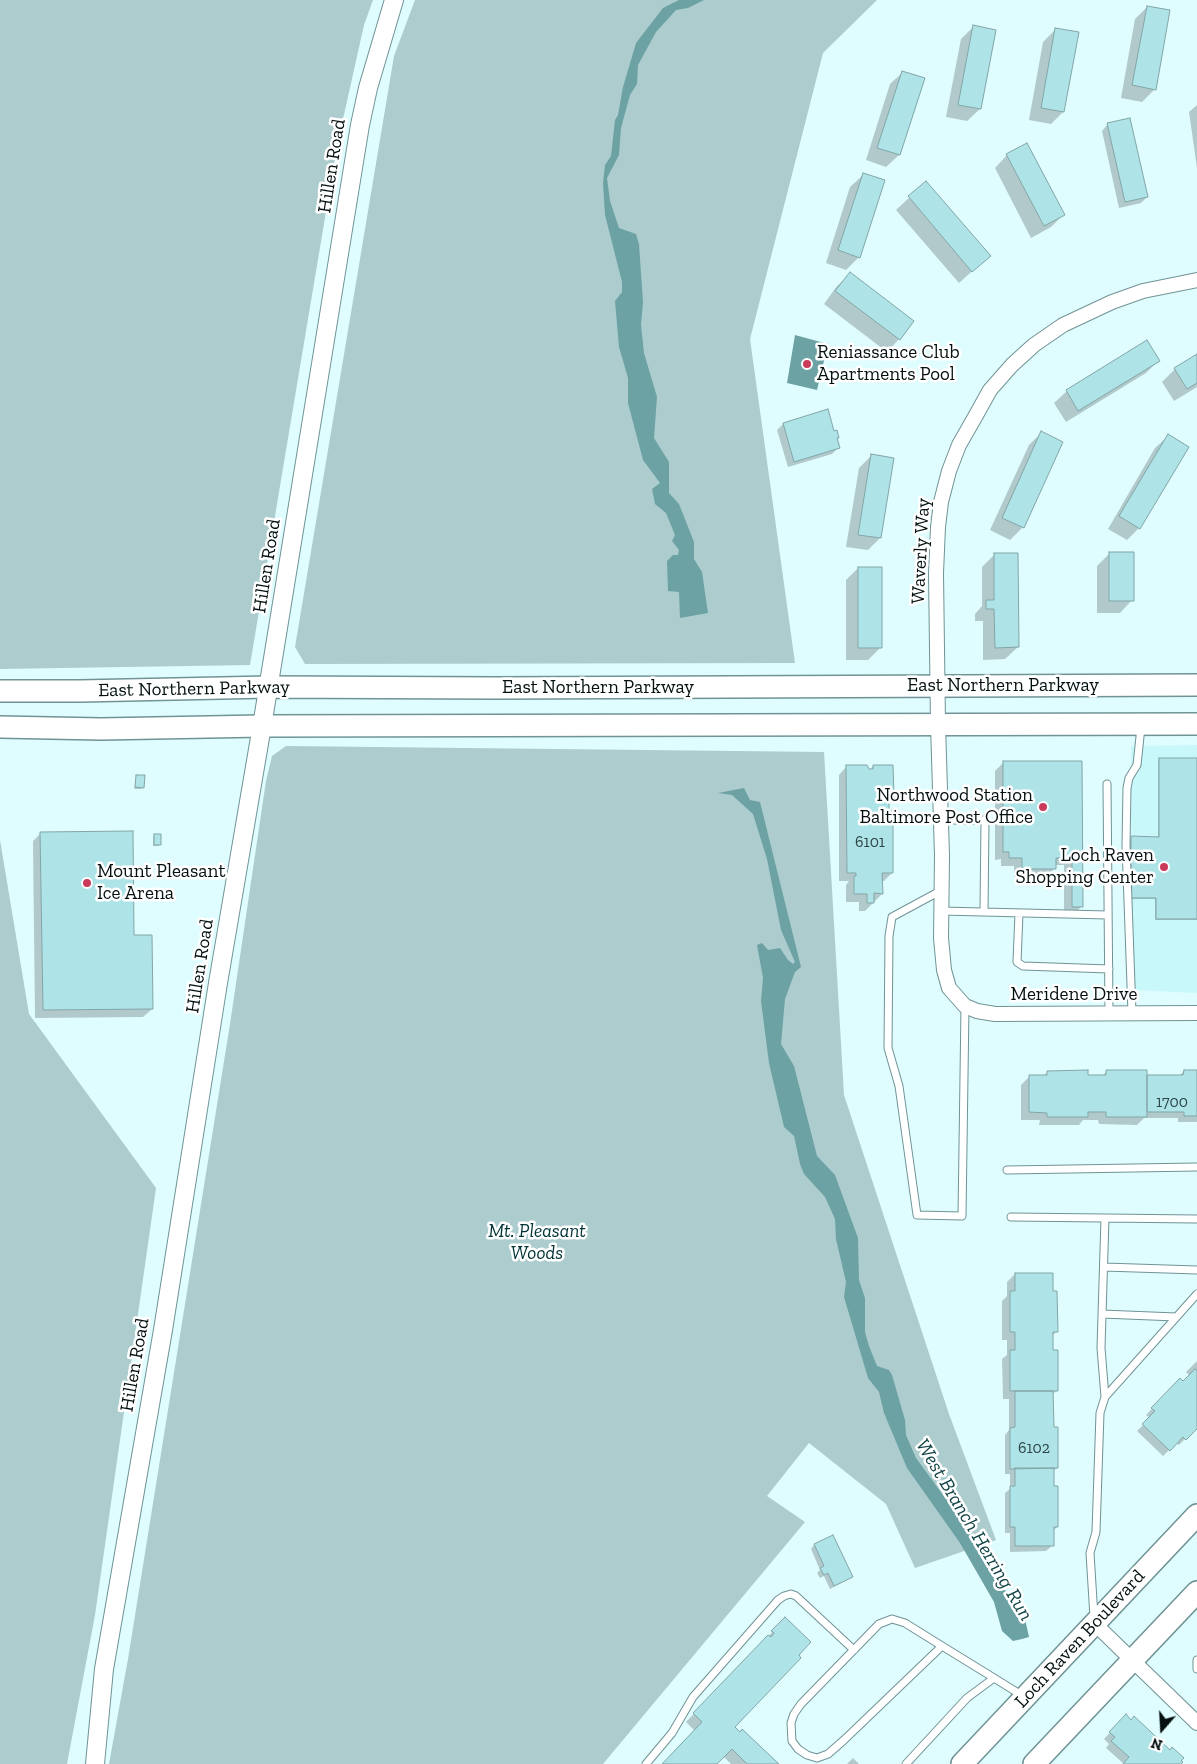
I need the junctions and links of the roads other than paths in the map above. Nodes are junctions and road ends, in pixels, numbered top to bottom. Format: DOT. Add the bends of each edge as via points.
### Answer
graph roads {
  1 [pos="394,0"];
  2 [pos="1197,280"];
  3 [pos="1197,685"];
  4 [pos="269,687"];
  5 [pos="937,687"];
  6 [pos="0,691"];
  7 [pos="938,724"];
  8 [pos="1141,724"];
  9 [pos="1197,724"];
  10 [pos="262,726"];
  11 [pos="0,727"];
  12 [pos="1107,784"];
  13 [pos="941,820"];
  14 [pos="942,890"];
  15 [pos="941,911"];
  16 [pos="984,912"];
  17 [pos="1019,913"];
  18 [pos="1108,915"];
  19 [pos="1109,969"];
  20 [pos="961,1002"];
  21 [pos="1109,1013"];
  22 [pos="1132,1013"];
  23 [pos="1197,1013"];
  24 [pos="1197,1166"];
  25 [pos="1007,1170"];
  26 [pos="1011,1217"];
  27 [pos="1105,1218"];
  28 [pos="1197,1219"];
  29 [pos="1104,1267"];
  30 [pos="1197,1270"];
  31 [pos="1197,1294"];
  32 [pos="1102,1314"];
  33 [pos="1176,1317"];
  34 [pos="1105,1396"];
  35 [pos="1197,1515"];
  36 [pos="1197,1592"];
  37 [pos="1094,1623"];
  38 [pos="942,1646"];
  39 [pos="854,1650"];
  40 [pos="1197,1660"];
  41 [pos="1131,1661"];
  42 [pos="1197,1669"];
  43 [pos="994,1678"];
  44 [pos="1026,1697"];
  45 [pos="1197,1724"];
  46 [pos="95,1764"];
  47 [pos="646,1764"];
  48 [pos="906,1764"];
  49 [pos="962,1764"];
  50 [pos="1034,1764"];
  1 -- 4 [label="street, Hillen Road" via="360,125"];
  2 -- 5 [label="street, Waverly Way" via="1112,302 1063,325 1012,364 990,390 960,445 941,502 936,573"];
  3 -- 5 [label="main road, East Northern Parkway"];
  4 -- 5 [label="main road, East Northern Parkway"];
  4 -- 6 [label="main road, East Northern Parkway"];
  4 -- 10 [label="street, Hillen Road"];
  5 -- 7 [label="street, Waverly Way"];
  7 -- 8 [label="main road, East Northern Parkway"];
  7 -- 10 [label="main road, East Northern Parkway"];
  7 -- 13 [label="street, Waverly Way"];
  8 -- 9 [label="main road, East Northern Parkway"];
  8 -- 22 [label="lane" via="1137,765 1128,778 1127,788"];
  10 -- 11 [label="main road, East Northern Parkway"];
  10 -- 46 [label="street, Hillen Road" via="104,1669"];
  12 -- 18 [label="lane"];
  13 -- 14 [label="street, Waverly Way"];
  13 -- 16 [label="lane" via="985,820"];
  14 -- 15 [label="street, Waverly Way"];
  14 -- 20 [label="lane" via="892,917 890,936 888,1048 899,1086 917,1215 962,1216"];
  15 -- 16 [label="lane"];
  15 -- 20 [label="street, Waverly Way" via="944,970 949,988"];
  16 -- 17 [label="lane"];
  17 -- 18 [label="lane"];
  17 -- 19 [label="lane" via="1017,962 1023,966"];
  18 -- 19 [label="lane"];
  19 -- 21 [label="lane"];
  20 -- 21 [label="street, Meridene Drive" via="977,1011 995,1014"];
  21 -- 22 [label="street, Meridene Drive"];
  22 -- 23 [label="street, Meridene Drive"];
  24 -- 25 [label="lane"];
  26 -- 27 [label="lane"];
  27 -- 28 [label="lane"];
  27 -- 29 [label="lane"];
  29 -- 30 [label="lane"];
  29 -- 32 [label="lane"];
  31 -- 33 [label="lane"];
  32 -- 33 [label="lane"];
  32 -- 34 [label="lane"];
  33 -- 34 [label="lane"];
  34 -- 37 [label="lane" via="1100,1414 1096,1532 1090,1553"];
  35 -- 37 [label="main road, Loch Raven Boulevard"];
  36 -- 41 [label="main road"];
  37 -- 41 [label="street"];
  37 -- 44 [label="main road, Loch Raven Boulevard"];
  38 -- 39 [label="lane" via="904,1622 892,1619 879,1624"];
  38 -- 39 [label="lane" via="828,1754 817,1758 807,1756 792,1741 794,1714"];
  38 -- 43 [label="lane"];
  39 -- 47 [label="lane" via="796,1596 784,1596 693,1697 672,1733"];
  40 -- 42 [label="lane"];
  41 -- 45 [label="street"];
  41 -- 50 [label="main road"];
  43 -- 44 [label="lane"];
  43 -- 48 [label="lane" via="967,1698"];
  44 -- 49 [label="main road, Loch Raven Boulevard"];
}
